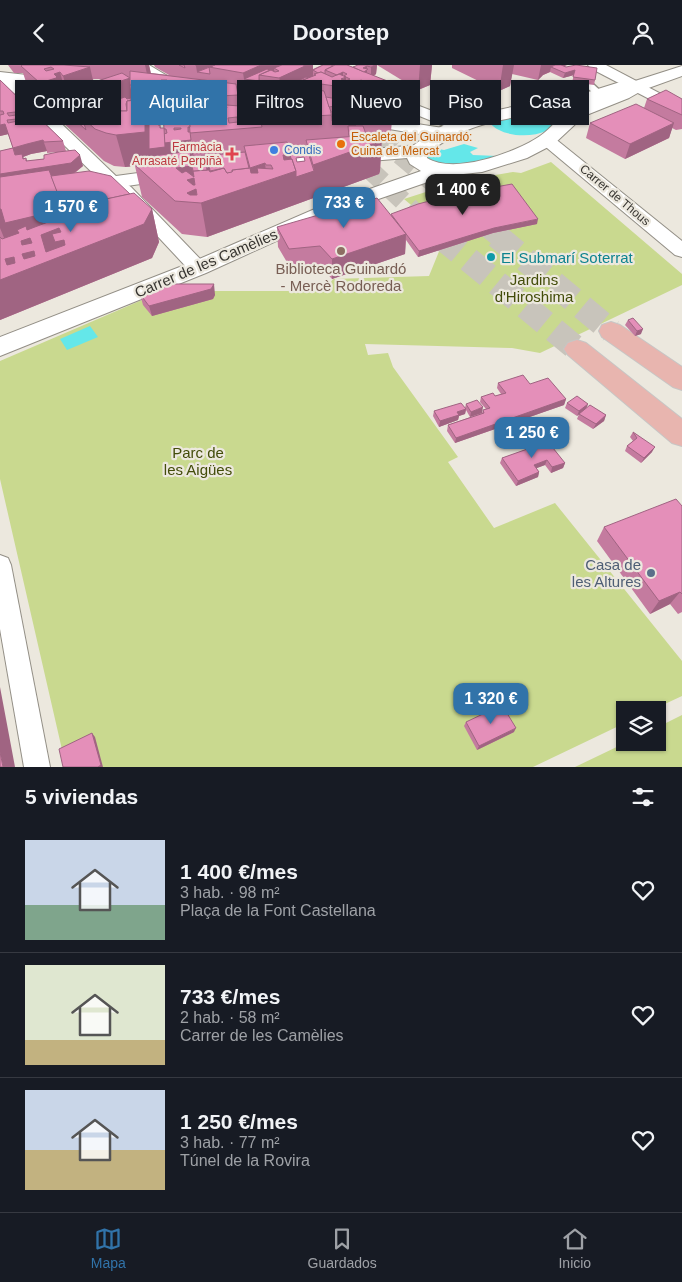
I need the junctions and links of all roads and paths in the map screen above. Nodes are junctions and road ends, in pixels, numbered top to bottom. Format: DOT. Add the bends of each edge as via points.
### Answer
graph roads {
  1 [pos="139,65"];
  2 [pos="597,69"];
  3 [pos="682,71"];
  4 [pos="0,77"];
  5 [pos="36,80"];
  6 [pos="164,80"];
  7 [pos="637,86"];
  8 [pos="589,92"];
  9 [pos="682,111"];
  10 [pos="511,112"];
  11 [pos="420,115"];
  12 [pos="412,125"];
  13 [pos="559,125"];
  14 [pos="450,129"];
  15 [pos="554,133"];
  16 [pos="420,149"];
  17 [pos="244,166"];
  18 [pos="442,170"];
  19 [pos="194,172"];
  20 [pos="112,182"];
  21 [pos="61,189"];
  22 [pos="682,251"];
  23 [pos="198,268"];
  24 [pos="611,331"];
  25 [pos="0,347"];
  26 [pos="577,349"];
  27 [pos="682,381"];
  28 [pos="682,435"];
  29 [pos="0,565"];
  30 [pos="38,767"];
  1 -- 6 [label="street"];
  2 -- 7 [label="street"];
  3 -- 7 [label="street"];
  4 -- 5 [label="street"];
  4 -- 20 [label="street" via="20,92"];
  7 -- 8 [label="street"];
  7 -- 9 [label="street"];
  7 -- 15 [label="street, Carrer de les Camèlies" via="580,111"];
  10 -- 14 [label="street"];
  11 -- 14 [label="street"];
  12 -- 14 [label="street"];
  13 -- 15 [label="street"];
  14 -- 16 [label="street"];
  15 -- 18 [label="street, Carrer de les Camèlies" via="535,148 500,161"];
  15 -- 22 [label="street, Carrer de Thous"];
  16 -- 17 [label="street"];
  16 -- 18 [label="street" via="417,157 420,163"];
  18 -- 23 [label="street, Carrer de les Camèlies" via="331,209"];
  19 -- 20 [label="street"];
  20 -- 21 [label="street"];
  20 -- 23 [label="street" via="125,191"];
  23 -- 25 [label="street, Carrer de les Camèlies"];
  24 -- 27 [label="main road"];
  26 -- 28 [label="main road"];
  29 -- 30 [label="street"];
}
